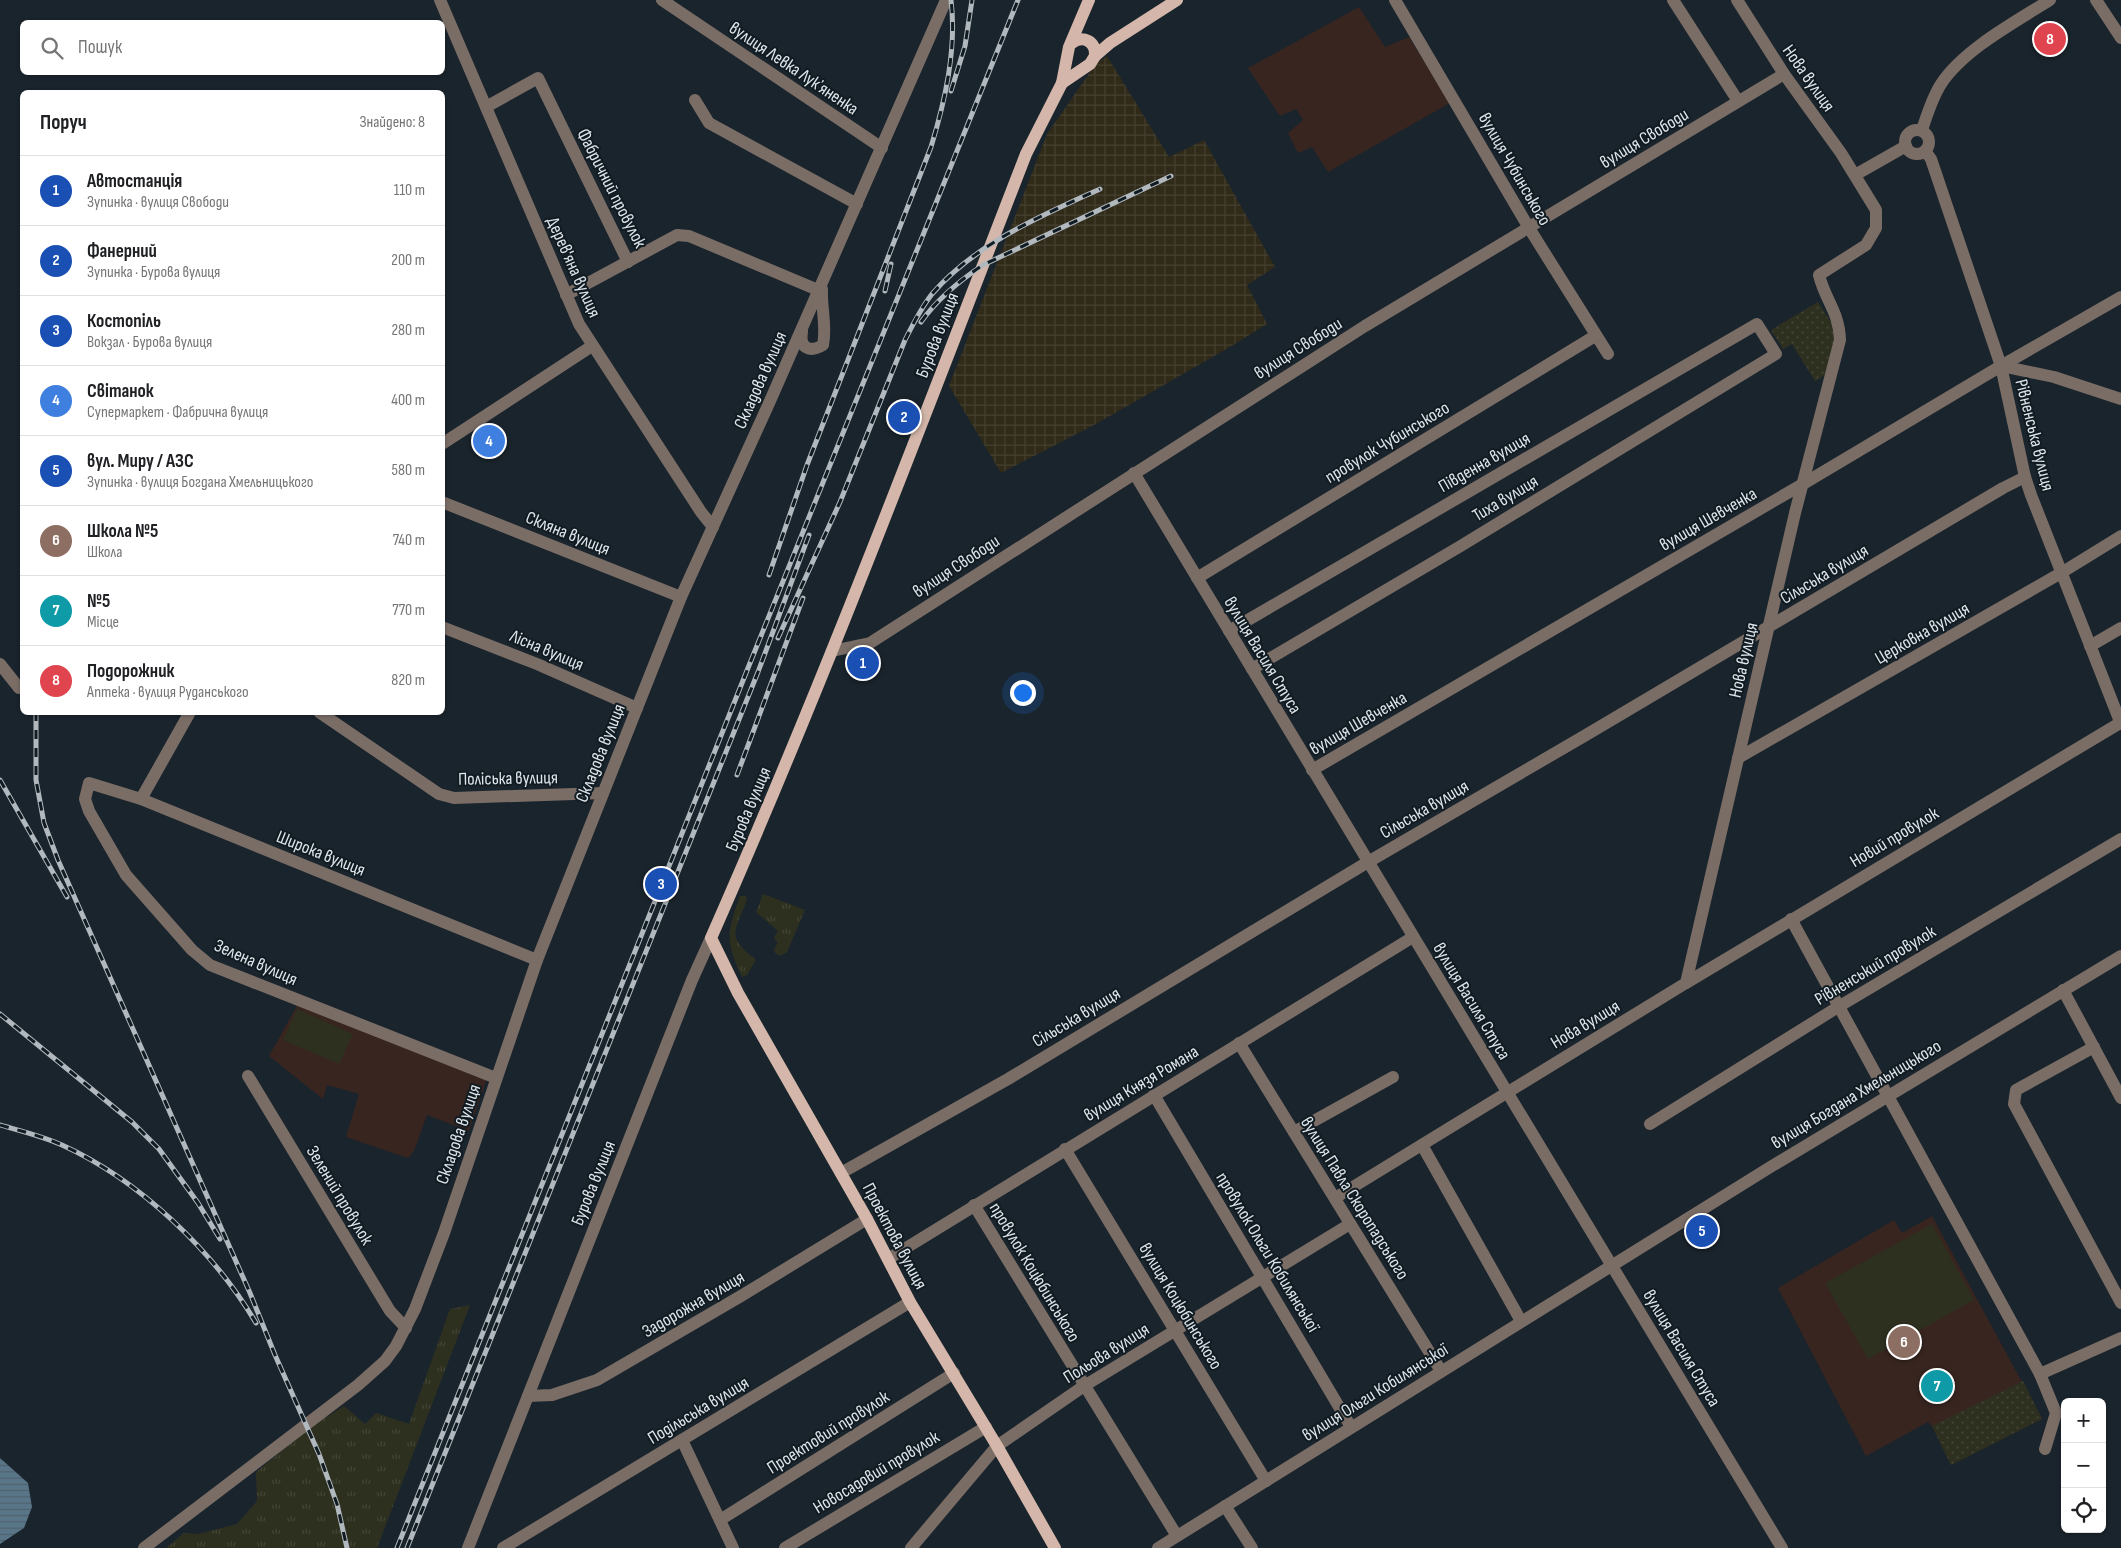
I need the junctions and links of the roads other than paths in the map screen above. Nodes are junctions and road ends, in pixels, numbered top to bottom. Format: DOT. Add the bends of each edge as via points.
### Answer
graph roads {
  1 [pos="440,0"];
  2 [pos="662,0"];
  3 [pos="946,0"];
  4 [pos="1089,0"];
  5 [pos="1177,0"];
  6 [pos="1395,0"];
  7 [pos="1673,0"];
  8 [pos="1737,0"];
  9 [pos="2050,0"];
  10 [pos="2096,0"];
  11 [pos="1082,21"];
  12 [pos="2121,38"];
  13 [pos="1070,47"];
  14 [pos="1092,47"];
  15 [pos="1086,66"];
  16 [pos="1784,74"];
  17 [pos="1062,83"];
  18 [pos="695,100"];
  19 [pos="1738,101"];
  20 [pos="486,107"];
  21 [pos="1922,130"];
  22 [pos="1906,146"];
  23 [pos="882,148"];
  24 [pos="1925,151"];
  25 [pos="1855,175"];
  26 [pos="857,204"];
  27 [pos="1529,228"];
  28 [pos="628,262"];
  29 [pos="821,286"];
  30 [pos="566,295"];
  31 [pos="2121,297"];
  32 [pos="804,324"];
  33 [pos="1757,324"];
  34 [pos="1595,336"];
  35 [pos="592,346"];
  36 [pos="1608,354"];
  37 [pos="2001,366"];
  38 [pos="2121,398"];
  39 [pos="445,442"];
  40 [pos="1134,473"];
  41 [pos="2025,477"];
  42 [pos="1803,484"];
  43 [pos="445,503"];
  44 [pos="713,527"];
  45 [pos="2121,536"];
  46 [pos="2062,572"];
  47 [pos="1197,578"];
  48 [pos="681,598"];
  49 [pos="445,628"];
  50 [pos="1769,628"];
  51 [pos="2121,628"];
  52 [pos="1229,631"];
  53 [pos="2090,646"];
  54 [pos="832,651"];
  55 [pos="0,664"];
  56 [pos="1252,670"];
  57 [pos="20,688"];
  58 [pos="637,708"];
  59 [pos="188,715"];
  60 [pos="323,715"];
  61 [pos="2121,724"];
  62 [pos="1738,758"];
  63 [pos="1312,770"];
  64 [pos="89,784"];
  65 [pos="603,793"];
  66 [pos="141,799"];
  67 [pos="2121,839"];
  68 [pos="1368,862"];
  69 [pos="1791,919"];
  70 [pos="1413,937"];
  71 [pos="711,938"];
  72 [pos="2121,956"];
  73 [pos="537,960"];
  74 [pos="1686,982"];
  75 [pos="2063,990"];
  76 [pos="1838,1007"];
  77 [pos="1239,1043"];
  78 [pos="2094,1046"];
  79 [pos="248,1076"];
  80 [pos="1393,1077"];
  81 [pos="496,1078"];
  82 [pos="1507,1092"];
  83 [pos="1154,1095"];
  84 [pos="1886,1096"];
  85 [pos="2121,1098"];
  86 [pos="1650,1124"];
  87 [pos="1294,1132"];
  88 [pos="1422,1145"];
  89 [pos="1065,1149"];
  90 [pos="841,1174"];
  91 [pos="1335,1198"];
  92 [pos="974,1205"];
  93 [pos="867,1219"];
  94 [pos="1350,1224"];
  95 [pos="888,1259"];
  96 [pos="1611,1265"];
  97 [pos="1262,1277"];
  98 [pos="910,1302"];
  99 [pos="2121,1303"];
  100 [pos="1521,1321"];
  101 [pos="406,1328"];
  102 [pos="1175,1331"];
  103 [pos="2121,1338"];
  104 [pos="1441,1371"];
  105 [pos="954,1373"];
  106 [pos="2040,1374"];
  107 [pos="1084,1386"];
  108 [pos="528,1396"];
  109 [pos="986,1427"];
  110 [pos="1351,1428"];
  111 [pos="682,1440"];
  112 [pos="997,1446"];
  113 [pos="2045,1449"];
  114 [pos="1266,1481"];
  115 [pos="1225,1506"];
  116 [pos="720,1520"];
  117 [pos="1176,1536"];
  118 [pos="144,1548"];
  119 [pos="468,1548"];
  120 [pos="503,1548"];
  121 [pos="733,1548"];
  122 [pos="785,1548"];
  123 [pos="911,1548"];
  124 [pos="1055,1548"];
  125 [pos="1158,1548"];
  126 [pos="1252,1548"];
  127 [pos="1782,1548"];
  1 -- 20 [label="street, Дерев'яна вулиця"];
  2 -- 23 [label="street, вулиця Левка Лукʼяненка"];
  3 -- 23 [label="street, Складова вулиця"];
  4 -- 11 [label="main road"];
  5 -- 14 [label="main road" via="1110,43"];
  6 -- 27 [label="street, вулиця Чубинського"];
  7 -- 19 [label="street"];
  8 -- 16 [label="street, Нова вулиця"];
  9 -- 21 [label="street" via="1958,62 1940,85"];
  10 -- 12 [label="street"];
  11 -- 13 [label="main road"];
  11 -- 14 [label="main road"];
  13 -- 14 [label="main road" via="1080,39"];
  13 -- 15 [label="main road" via="1070,60 1077,66"];
  13 -- 17 [label="main road"];
  14 -- 15 [label="main road"];
  15 -- 17 [label="main road"];
  16 -- 19 [label="street, вулиця Свободи"];
  16 -- 25 [label="street, Нова вулиця"];
  17 -- 54 [label="main road, Бурова вулиця" via="1026,154"];
  18 -- 26 [label="street" via="709,123"];
  19 -- 27 [label="street, вулиця Свободи"];
  20 -- 28 [label="street, Фабричний провулок" via="538,78"];
  20 -- 30 [label="street, Дерев'яна вулиця"];
  21 -- 22 [label="street" via="1908,134"];
  21 -- 24 [label="street" via="1929,140"];
  22 -- 24 [label="street" via="1913,153"];
  22 -- 25 [label="street"];
  23 -- 26 [label="street, Складова вулиця"];
  24 -- 37 [label="street, Рівненська вулиця" via="1931,159"];
  25 -- 42 [label="street, Нова вулиця" via="1876,210 1876,228 1866,245 1819,274 1837,316 1840,340"];
  26 -- 29 [label="street, Складова вулиця"];
  27 -- 34 [label="street, вулиця Чубинського"];
  27 -- 40 [label="street, вулиця Свободи" via="1374,321"];
  28 -- 29 [label="street, Фабричний провулок" via="677,235 689,236"];
  28 -- 30 [label="street"];
  29 -- 32 [label="street, Складова вулиця"];
  29 -- 32 [label="street" via="823,345 816,349 803,346"];
  30 -- 35 [label="street, Дерев'яна вулиця"];
  31 -- 37 [label="street, вулиця Шевченка"];
  32 -- 44 [label="street, Складова вулиця"];
  33 -- 52 [label="street, Південна вулиця"];
  33 -- 56 [label="street, Тиха вулиця" via="1776,354"];
  34 -- 36 [label="street, вулиця Чубинського"];
  34 -- 47 [label="street, провулок Чубинського"];
  35 -- 39 [label="street"];
  35 -- 44 [label="street, Дерев'яна вулиця"];
  37 -- 38 [label="street" via="2054,377"];
  37 -- 41 [label="street, Рівненська вулиця"];
  37 -- 42 [label="street, вулиця Шевченка"];
  40 -- 47 [label="street, вулиця Василя Стуса"];
  40 -- 54 [label="street, вулиця Свободи" via="870,642"];
  41 -- 46 [label="street, Рівненська вулиця"];
  41 -- 50 [label="street, Сільська вулиця"];
  42 -- 50 [label="street, Нова вулиця"];
  42 -- 63 [label="street, вулиця Шевченка"];
  43 -- 48 [label="street, Скляна вулиця"];
  44 -- 48 [label="street, Складова вулиця"];
  45 -- 46 [label="street, Церковна вулиця"];
  46 -- 53 [label="street, Рівненська вулиця"];
  46 -- 62 [label="street, Церковна вулиця"];
  47 -- 52 [label="street, вулиця Василя Стуса"];
  48 -- 58 [label="street, Складова вулиця"];
  49 -- 58 [label="street, Лісна вулиця"];
  50 -- 62 [label="street, Нова вулиця"];
  50 -- 68 [label="street, Сільська вулиця"];
  51 -- 53 [label="street"];
  52 -- 56 [label="street, вулиця Василя Стуса"];
  53 -- 61 [label="street, Рівненська вулиця"];
  54 -- 71 [label="main road, Бурова вулиця"];
  55 -- 57 [label="street"];
  56 -- 63 [label="street, вулиця Василя Стуса"];
  58 -- 65 [label="street, Складова вулиця"];
  59 -- 66 [label="street"];
  60 -- 65 [label="street, Поліська вулиця" via="439,794 454,798"];
  61 -- 69 [label="street, Новий провулок"];
  62 -- 74 [label="street, Нова вулиця"];
  63 -- 68 [label="street, вулиця Василя Стуса"];
  64 -- 66 [label="street, Широка вулиця"];
  64 -- 81 [label="street, Зелена вулиця" via="85,799 89,810 126,875 192,950 210,965"];
  65 -- 73 [label="street, Складова вулиця"];
  66 -- 73 [label="street, Широка вулиця"];
  67 -- 76 [label="street, Рівненський провулок"];
  68 -- 70 [label="street, вулиця Василя Стуса"];
  68 -- 90 [label="street, Сільська вулиця" via="1008,1079"];
  69 -- 74 [label="street, Новий провулок"];
  69 -- 76 [label="street"];
  70 -- 77 [label="street, вулиця Князя Романа"];
  70 -- 82 [label="street, вулиця Василя Стуса"];
  71 -- 90 [label="main road, Проектова вулиця" via="738,993"];
  71 -- 108 [label="street, Бурова вулиця"];
  72 -- 75 [label="street, вулиця Богдана Хмельницького"];
  73 -- 81 [label="street, Складова вулиця"];
  74 -- 82 [label="street, Нова вулиця"];
  75 -- 78 [label="street"];
  75 -- 84 [label="street, вулиця Богдана Хмельницького"];
  76 -- 84 [label="street"];
  76 -- 86 [label="street, Рівненський провулок"];
  77 -- 83 [label="street, вулиця Князя Романа"];
  77 -- 87 [label="street, вулиця Павла Скоропадського"];
  78 -- 85 [label="street"];
  78 -- 99 [label="street" via="2016,1090 2014,1104"];
  79 -- 101 [label="street, Зелений провулок" via="390,1311"];
  80 -- 87 [label="street"];
  81 -- 101 [label="street, Складова вулиця" via="444,1233"];
  82 -- 88 [label="street"];
  82 -- 96 [label="street, вулиця Василя Стуса"];
  83 -- 89 [label="street, вулиця Князя Романа"];
  83 -- 97 [label="street, провулок Ольги Кобилянської"];
  84 -- 96 [label="street, вулиця Богдана Хмельницького"];
  84 -- 106 [label="street"];
  87 -- 91 [label="street, вулиця Павла Скоропадського"];
  88 -- 91 [label="street"];
  88 -- 100 [label="street"];
  89 -- 92 [label="street, вулиця Князя Романа"];
  89 -- 102 [label="street, вулиця Коцюбинського"];
  90 -- 93 [label="main road, Проектова вулиця"];
  91 -- 94 [label="street, вулиця Павла Скоропадського"];
  92 -- 95 [label="street, вулиця Князя Романа"];
  92 -- 107 [label="street, провулок Коцюбинського"];
  93 -- 95 [label="main road, Проектова вулиця"];
  93 -- 108 [label="street, Задорожна вулиця" via="598,1380 552,1395"];
  94 -- 97 [label="street, Польова вулиця"];
  94 -- 104 [label="street, вулиця Павла Скоропадського"];
  95 -- 98 [label="main road, Проектова вулиця"];
  96 -- 100 [label="street, вулиця Ольги Кобилянської"];
  96 -- 127 [label="street, вулиця Василя Стуса"];
  97 -- 102 [label="street, Польова вулиця"];
  97 -- 110 [label="street, провулок Ольги Кобилянської"];
  98 -- 105 [label="main road, Проектова вулиця"];
  98 -- 111 [label="street, Подільська вулиця"];
  100 -- 104 [label="street, вулиця Ольги Кобилянської"];
  101 -- 118 [label="street, Складова вулиця" via="385,1361 358,1385"];
  102 -- 107 [label="street, Польова вулиця"];
  102 -- 114 [label="street, вулиця Коцюбинського"];
  103 -- 106 [label="street"];
  104 -- 110 [label="street, вулиця Ольги Кобилянської"];
  105 -- 109 [label="main road, Проектова вулиця"];
  105 -- 116 [label="street, Проектовий провулок"];
  106 -- 113 [label="street" via="2056,1413"];
  107 -- 112 [label="street, Польова вулиця"];
  107 -- 117 [label="street, провулок Коцюбинського"];
  108 -- 119 [label="street, Бурова вулиця"];
  109 -- 112 [label="main road, Проектова вулиця"];
  109 -- 122 [label="street, Новосадовий провулок"];
  110 -- 114 [label="street, вулиця Ольги Кобилянської"];
  111 -- 116 [label="street"];
  111 -- 120 [label="street, Подільська вулиця"];
  112 -- 123 [label="street, Польова вулиця"];
  112 -- 124 [label="main road, Проектова вулиця"];
  114 -- 115 [label="street, вулиця Ольги Кобилянської"];
  115 -- 117 [label="street, вулиця Ольги Кобилянської"];
  115 -- 126 [label="street"];
  116 -- 121 [label="street"];
  117 -- 125 [label="street, вулиця Ольги Кобилянської"];
}
